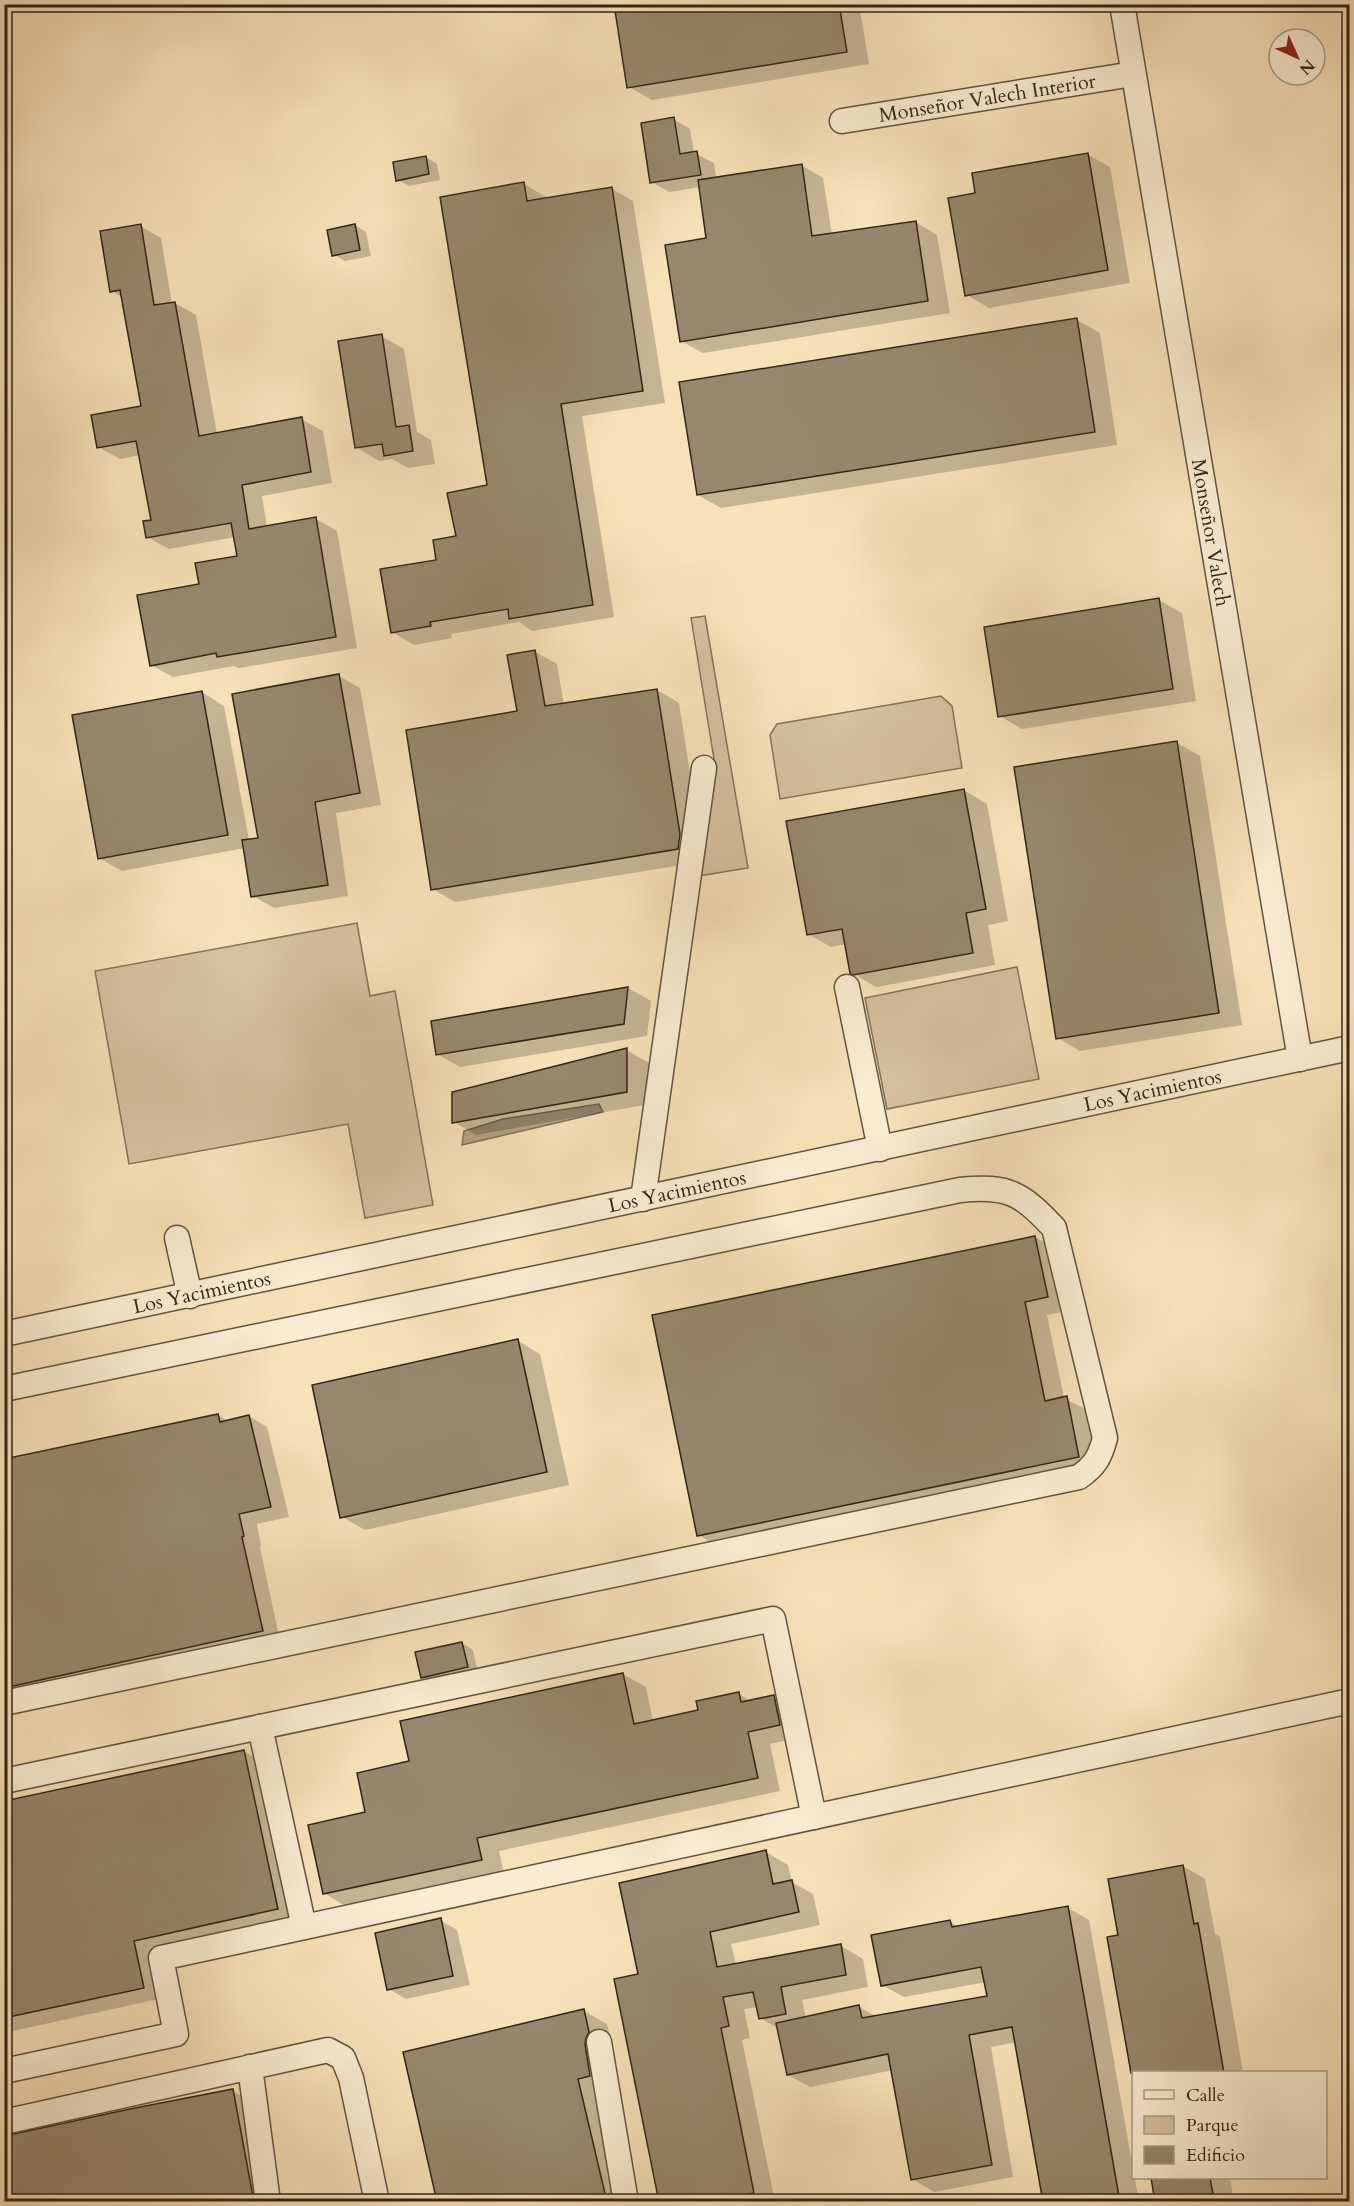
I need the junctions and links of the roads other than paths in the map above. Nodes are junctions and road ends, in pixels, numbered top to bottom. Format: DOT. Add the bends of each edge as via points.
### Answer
graph roads {
  1 [pos="1122,4"];
  2 [pos="1133,74"];
  3 [pos="843,121"];
  4 [pos="704,768"];
  5 [pos="847,987"];
  6 [pos="1350,1048"];
  7 [pos="1300,1059"];
  8 [pos="880,1149"];
  9 [pos="643,1199"];
  10 [pos="177,1238"];
  11 [pos="190,1296"];
  12 [pos="4,1334"];
  13 [pos="4,1389"];
  14 [pos="1350,1701"];
  15 [pos="4,1703"];
  16 [pos="260,1727"];
  17 [pos="4,1781"];
  18 [pos="813,1817"];
  19 [pos="304,1927"];
  20 [pos="599,2042"];
  21 [pos="250,2067"];
  22 [pos="4,2071"];
  23 [pos="4,2122"];
  24 [pos="268,2202"];
  25 [pos="377,2202"];
  26 [pos="626,2202"];
  1 -- 2 [label="street, Monseñor Valech"];
  2 -- 3 [label="street, Monseñor Valech Interior"];
  2 -- 7 [label="street, Monseñor Valech"];
  4 -- 9 [label="street"];
  5 -- 8 [label="street"];
  6 -- 7 [label="street, Los Yacimientos"];
  7 -- 8 [label="street, Los Yacimientos"];
  8 -- 9 [label="street, Los Yacimientos"];
  9 -- 11 [label="street, Los Yacimientos"];
  10 -- 11 [label="street"];
  11 -- 12 [label="street, Los Yacimientos"];
  13 -- 15 [label="street" via="982,1188 1014,1193 1054,1228 1105,1438 1094,1466 1079,1477"];
  14 -- 18 [label="street"];
  16 -- 17 [label="street"];
  16 -- 18 [label="street" via="773,1619"];
  16 -- 19 [label="street"];
  18 -- 19 [label="street"];
  19 -- 22 [label="street" via="161,1958 176,2034"];
  20 -- 26 [label="street"];
  21 -- 23 [label="street"];
  21 -- 24 [label="street"];
  21 -- 25 [label="street" via="328,2050 344,2058"];
}
